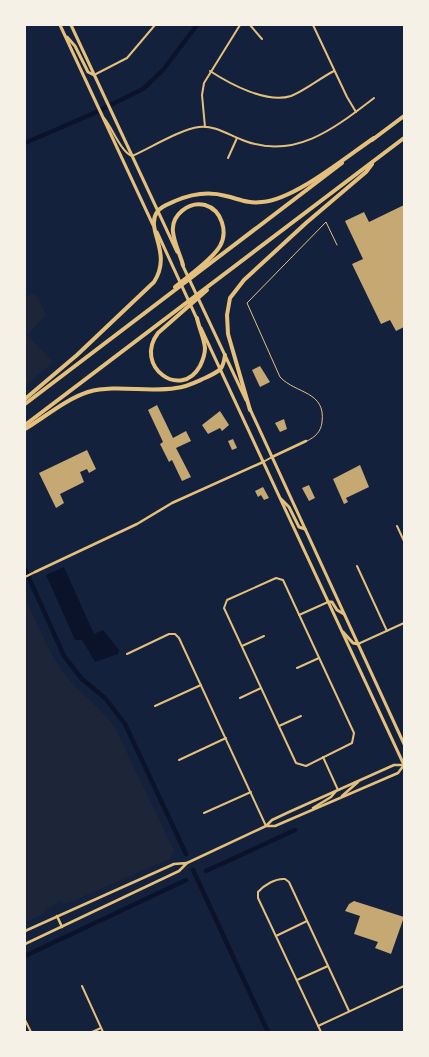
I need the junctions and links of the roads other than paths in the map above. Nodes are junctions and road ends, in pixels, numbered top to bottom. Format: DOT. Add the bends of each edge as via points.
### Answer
graph roads {
  1 [pos="60,25"];
  2 [pos="71,25"];
  3 [pos="155,25"];
  4 [pos="240,25"];
  5 [pos="250,25"];
  6 [pos="313,25"];
  7 [pos="64,34"];
  8 [pos="262,39"];
  9 [pos="334,70"];
  10 [pos="210,71"];
  11 [pos="94,75"];
  12 [pos="374,98"];
  13 [pos="356,112"];
  14 [pos="102,115"];
  15 [pos="404,116"];
  16 [pos="205,127"];
  17 [pos="237,138"];
  18 [pos="374,138"];
  19 [pos="404,138"];
  20 [pos="132,156"];
  21 [pos="228,158"];
  22 [pos="374,161"];
  23 [pos="158,212"];
  24 [pos="154,227"];
  25 [pos="337,245"];
  26 [pos="183,264"];
  27 [pos="237,265"];
  28 [pos="144,314"];
  29 [pos="197,318"];
  30 [pos="225,355"];
  31 [pos="221,370"];
  32 [pos="25,399"];
  33 [pos="25,404"];
  34 [pos="250,410"];
  35 [pos="25,425"];
  36 [pos="25,429"];
  37 [pos="306,441"];
  38 [pos="272,457"];
  39 [pos="263,462"];
  40 [pos="280,498"];
  41 [pos="397,526"];
  42 [pos="305,529"];
  43 [pos="404,541"];
  44 [pos="357,566"];
  45 [pos="35,572"];
  46 [pos="25,577"];
  47 [pos="328,602"];
  48 [pos="344,614"];
  49 [pos="299,615"];
  50 [pos="404,623"];
  51 [pos="341,631"];
  52 [pos="387,631"];
  53 [pos="264,636"];
  54 [pos="358,644"];
  55 [pos="242,646"];
  56 [pos="127,654"];
  57 [pos="319,658"];
  58 [pos="297,668"];
  59 [pos="201,684"];
  60 [pos="261,688"];
  61 [pos="240,698"];
  62 [pos="155,706"];
  63 [pos="301,716"];
  64 [pos="279,726"];
  65 [pos="226,738"];
  66 [pos="404,744"];
  67 [pos="322,757"];
  68 [pos="179,760"];
  69 [pos="404,765"];
  70 [pos="363,778"];
  71 [pos="338,790"];
  72 [pos="251,792"];
  73 [pos="342,796"];
  74 [pos="204,813"];
  75 [pos="302,814"];
  76 [pos="266,826"];
  77 [pos="187,863"];
  78 [pos="57,916"];
  79 [pos="307,921"];
  80 [pos="62,927"];
  81 [pos="25,931"];
  82 [pos="276,936"];
  83 [pos="25,944"];
  84 [pos="328,966"];
  85 [pos="297,980"];
  86 [pos="82,986"];
  87 [pos="404,986"];
  88 [pos="349,1011"];
  89 [pos="25,1020"];
  90 [pos="318,1026"];
  91 [pos="101,1028"];
  92 [pos="30,1032"];
  93 [pos="92,1032"];
  94 [pos="103,1032"];
  95 [pos="321,1032"];
  1 -- 7 [label="main road"];
  2 -- 11 [label="main road"];
  3 -- 11 [label="street" via="127,58"];
  4 -- 10 [label="street"];
  5 -- 8 [label="street"];
  6 -- 9 [label="street"];
  7 -- 11 [label="main road" via="75,46 88,72"];
  7 -- 14 [label="main road"];
  9 -- 10 [label="street" via="298,93 279,98 259,94"];
  9 -- 13 [label="street"];
  10 -- 16 [label="street" via="202,90"];
  11 -- 20 [label="main road"];
  12 -- 13 [label="street"];
  13 -- 17 [label="street" via="323,134 301,144 264,146"];
  14 -- 20 [label="street" via="113,128 123,150"];
  14 -- 24 [label="main road"];
  15 -- 18 [label="highway"];
  16 -- 17 [label="street"];
  16 -- 20 [label="street" via="188,130"];
  17 -- 21 [label="street"];
  18 -- 23 [label="highway" via="294,192 276,200 252,203 226,195 198,194 171,203"];
  18 -- 28 [label="highway"];
  19 -- 22 [label="highway"];
  20 -- 23 [label="main road"];
  22 -- 27 [label="highway"];
  22 -- 34 [label="highway" via="366,172 306,223 234,292 228,306 227,324"];
  23 -- 24 [label="highway"];
  23 -- 26 [label="main road"];
  24 -- 29 [label="main road"];
  24 -- 32 [label="highway" via="162,257 160,270 154,282 77,355"];
  25 -- 37 [label="lane" via="326,222 247,302 280,377 312,395 321,408 320,430"];
  26 -- 28 [label="highway" via="173,232 175,219 186,208 205,205 216,212 222,221 224,231 220,246"];
  26 -- 30 [label="main road"];
  27 -- 29 [label="highway" via="155,337 151,357 158,371 166,378 176,381 190,377 202,362 205,348"];
  27 -- 35 [label="highway"];
  28 -- 33 [label="highway"];
  29 -- 31 [label="main road"];
  30 -- 31 [label="highway"];
  30 -- 34 [label="main road"];
  31 -- 36 [label="highway" via="177,388 106,389 88,392 72,399"];
  31 -- 39 [label="main road"];
  34 -- 38 [label="main road"];
  37 -- 38 [label="street"];
  38 -- 39 [label="street"];
  38 -- 42 [label="main road"];
  39 -- 40 [label="main road"];
  39 -- 45 [label="street" via="172,503 137,524"];
  40 -- 42 [label="main road" via="289,507 299,527"];
  40 -- 47 [label="main road"];
  41 -- 43 [label="street"];
  42 -- 48 [label="main road"];
  44 -- 52 [label="street"];
  45 -- 46 [label="street"];
  47 -- 48 [label="main road" via="332,602"];
  47 -- 49 [label="street"];
  47 -- 51 [label="main road"];
  48 -- 54 [label="main road"];
  49 -- 55 [label="street" via="283,580 279,578 227,600 224,608"];
  49 -- 57 [label="street"];
  50 -- 52 [label="street"];
  51 -- 54 [label="main road" via="353,643"];
  51 -- 69 [label="main road"];
  52 -- 54 [label="street"];
  53 -- 55 [label="street"];
  54 -- 66 [label="main road"];
  55 -- 60 [label="street"];
  56 -- 59 [label="street" via="169,634 175,634"];
  57 -- 58 [label="street"];
  57 -- 67 [label="street" via="354,733 352,743"];
  59 -- 62 [label="street"];
  59 -- 65 [label="street"];
  60 -- 61 [label="street"];
  60 -- 64 [label="street"];
  63 -- 64 [label="street"];
  64 -- 67 [label="street" via="296,763 306,766"];
  65 -- 68 [label="street"];
  65 -- 72 [label="street"];
  67 -- 71 [label="street"];
  69 -- 70 [label="street" via="394,765"];
  69 -- 73 [label="street" via="398,773"];
  70 -- 71 [label="street"];
  70 -- 73 [label="street"];
  71 -- 75 [label="street"];
  71 -- 76 [label="street" via="272,820"];
  72 -- 74 [label="street"];
  72 -- 76 [label="street"];
  73 -- 75 [label="street"];
  75 -- 76 [label="street" via="275,826"];
  76 -- 77 [label="street"];
  77 -- 78 [label="street" via="174,864"];
  77 -- 80 [label="street" via="179,871"];
  78 -- 80 [label="street"];
  78 -- 81 [label="street"];
  79 -- 82 [label="street"];
  79 -- 82 [label="street" via="285,878 281,878 258,892 258,898"];
  79 -- 84 [label="street"];
  80 -- 83 [label="street"];
  82 -- 85 [label="street"];
  84 -- 85 [label="street"];
  84 -- 88 [label="street"];
  85 -- 90 [label="street"];
  86 -- 91 [label="street"];
  87 -- 88 [label="street"];
  88 -- 90 [label="street"];
  89 -- 92 [label="street"];
  90 -- 95 [label="street"];
  91 -- 93 [label="street"];
  91 -- 94 [label="street"];
}
